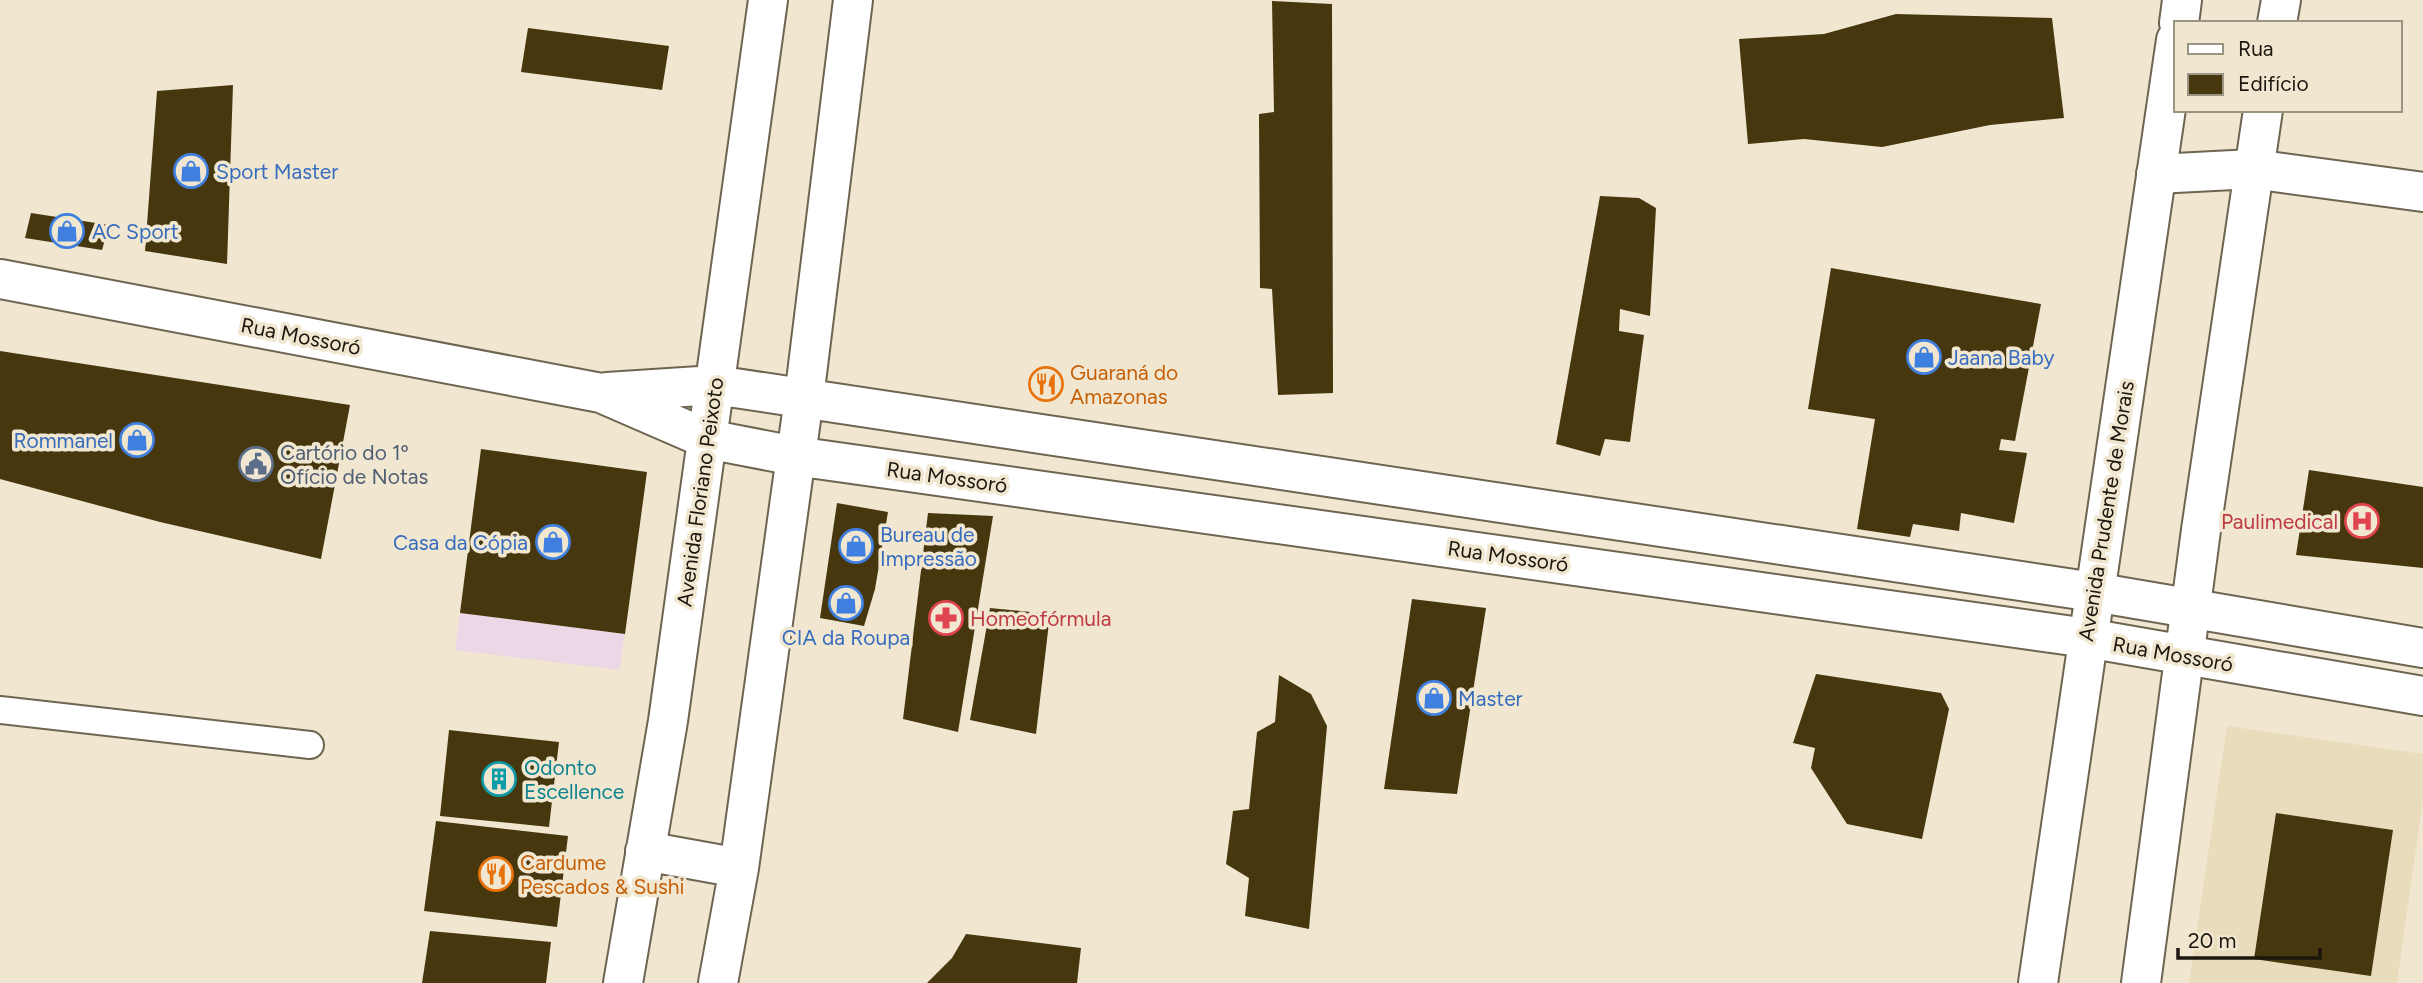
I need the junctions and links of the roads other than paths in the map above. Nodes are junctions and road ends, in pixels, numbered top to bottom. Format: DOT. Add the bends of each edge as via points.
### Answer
graph roads {
  1 [pos="768,0"];
  2 [pos="853,0"];
  3 [pos="2182,0"];
  4 [pos="2281,0"];
  5 [pos="2179,21"];
  6 [pos="2277,21"];
  7 [pos="2174,53"];
  8 [pos="2263,112"];
  9 [pos="2253,169"];
  10 [pos="2156,174"];
  11 [pos="2423,192"];
  12 [pos="0,279"];
  13 [pos="715,385"];
  14 [pos="601,393"];
  15 [pos="804,398"];
  16 [pos="707,439"];
  17 [pos="794,456"];
  18 [pos="2094,592"];
  19 [pos="2191,610"];
  20 [pos="2087,638"];
  21 [pos="2423,648"];
  22 [pos="2185,656"];
  23 [pos="2423,696"];
  24 [pos="0,710"];
  25 [pos="310,745"];
  26 [pos="645,851"];
  27 [pos="739,868"];
  28 [pos="623,983"];
  29 [pos="718,983"];
  30 [pos="2038,983"];
  31 [pos="2141,983"];
  1 -- 13 [label="main road, Avenida Floriano Peixoto"];
  2 -- 15 [label="main road"];
  3 -- 5 [label="main road"];
  4 -- 6 [label="main road"];
  7 -- 10 [label="main road, Avenida Prudente de Morais"];
  8 -- 9 [label="main road"];
  9 -- 10 [label="main road"];
  9 -- 11 [label="main road"];
  9 -- 19 [label="main road"];
  10 -- 18 [label="main road, Avenida Prudente de Morais"];
  12 -- 14 [label="main road, Rua Mossoró"];
  13 -- 14 [label="main road, Rua Mossoró"];
  13 -- 15 [label="main road, Rua Mossoró"];
  13 -- 16 [label="main road, Avenida Floriano Peixoto"];
  14 -- 16 [label="main road, Rua Mossoró"];
  15 -- 17 [label="main road"];
  15 -- 18 [label="main road, Rua Mossoró"];
  16 -- 17 [label="main road, Rua Mossoró"];
  16 -- 26 [label="main road, Avenida Floriano Peixoto"];
  17 -- 20 [label="main road, Rua Mossoró"];
  17 -- 27 [label="main road"];
  18 -- 19 [label="main road, Rua Mossoró"];
  18 -- 20 [label="main road, Avenida Prudente de Morais"];
  19 -- 21 [label="main road, Rua Mossoró"];
  19 -- 22 [label="main road"];
  20 -- 22 [label="main road, Rua Mossoró"];
  20 -- 30 [label="main road, Avenida Prudente de Morais"];
  22 -- 23 [label="main road, Rua Mossoró"];
  22 -- 31 [label="main road"];
  24 -- 25 [label="lane"];
  26 -- 27 [label="main road"];
  26 -- 28 [label="main road, Avenida Floriano Peixoto"];
  27 -- 29 [label="main road"];
}
